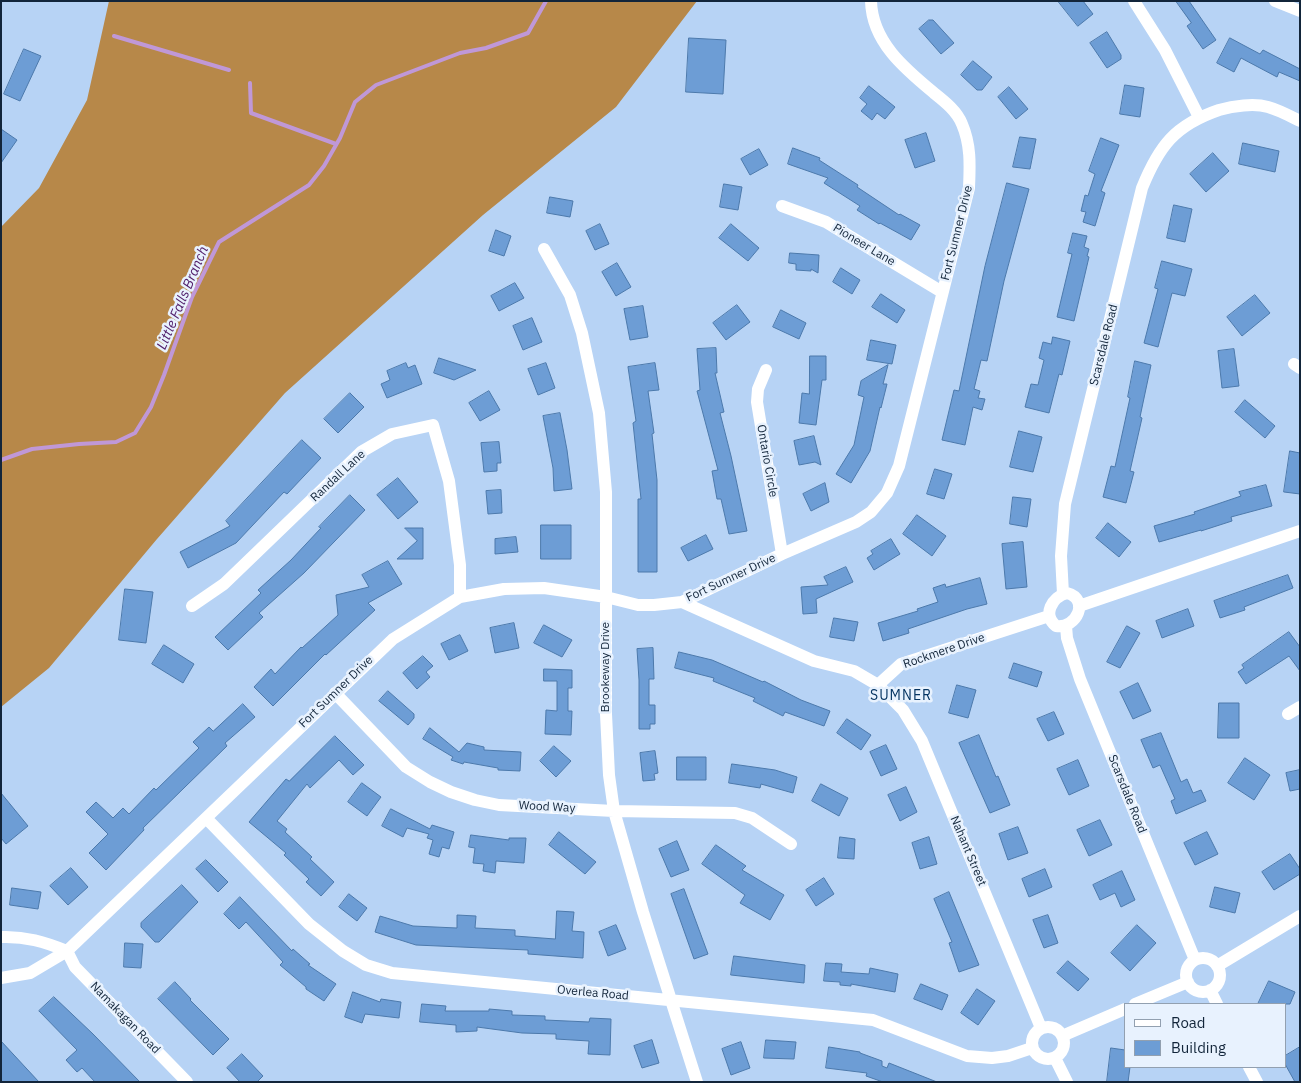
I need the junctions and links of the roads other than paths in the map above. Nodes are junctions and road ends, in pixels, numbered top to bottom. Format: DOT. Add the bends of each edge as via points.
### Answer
graph roads {
  1 [pos="872,1"];
  2 [pos="1134,1"];
  3 [pos="1275,1"];
  4 [pos="1300,11"];
  5 [pos="1199,117"];
  6 [pos="1300,121"];
  7 [pos="782,206"];
  8 [pos="544,249"];
  9 [pos="942,292"];
  10 [pos="766,370"];
  11 [pos="1300,531"];
  12 [pos="782,554"];
  13 [pos="1063,594"];
  14 [pos="460,597"];
  15 [pos="606,597"];
  16 [pos="682,602"];
  17 [pos="192,606"];
  18 [pos="1079,606"];
  19 [pos="1049,616"];
  20 [pos="1066,626"];
  21 [pos="878,685"];
  22 [pos="334,692"];
  23 [pos="1300,707"];
  24 [pos="1288,714"];
  25 [pos="614,811"];
  26 [pos="206,818"];
  27 [pos="791,844"];
  28 [pos="1300,916"];
  29 [pos="1,937"];
  30 [pos="66,951"];
  31 [pos="1195,960"];
  32 [pos="1217,966"];
  33 [pos="1,978"];
  34 [pos="1188,982"];
  35 [pos="1210,990"];
  36 [pos="672,1000"];
  37 [pos="1137,1003"];
  38 [pos="1216,1003"];
  39 [pos="1124,1009"];
  40 [pos="1041,1028"];
  41 [pos="1062,1036"];
  42 [pos="1032,1048"];
  43 [pos="1055,1058"];
  44 [pos="1250,1068"];
  45 [pos="188,1082"];
  46 [pos="697,1082"];
  47 [pos="1068,1082"];
  48 [pos="1257,1082"];
  1 -- 9 [label="street, Fort Sumner Drive" via="877,31 895,58 947,104 961,122 967,139 971,158 969,188"];
  2 -- 5 [label="street" via="1165,50"];
  3 -- 4 [label="street"];
  5 -- 6 [label="street, Scarsdale Road" via="1234,106 1267,107"];
  5 -- 13 [label="street, Scarsdale Road" via="1168,141 1152,164 1142,188 1065,504 1061,556"];
  7 -- 9 [label="street, Pioneer Lane" via="826,222"];
  8 -- 15 [label="street, Brookeway Drive" via="570,295 582,333 599,412 606,492"];
  9 -- 12 [label="street, Fort Sumner Drive" via="899,466 887,493 871,512 856,522"];
  10 -- 12 [label="street, Ontario Circle" via="758,388 757,402"];
  11 -- 18 [label="street"];
  12 -- 16 [label="street, Fort Sumner Drive"];
  13 -- 18 [label="street" via="1075,597"];
  13 -- 19 [label="street" via="1053,602"];
  14 -- 15 [label="street, Fort Sumner Drive" via="504,589 544,588"];
  14 -- 17 [label="street, Randall Lane" via="460,565 450,482 433,425 392,434 361,452 224,584"];
  14 -- 22 [label="street, Fort Sumner Drive" via="393,639"];
  15 -- 16 [label="street, Fort Sumner Drive" via="638,605"];
  15 -- 25 [label="street, Brookeway Drive" via="606,714"];
  16 -- 21 [label="street" via="814,661 854,671"];
  18 -- 20 [label="street" via="1076,618"];
  19 -- 20 [label="street" via="1056,626"];
  19 -- 21 [label="street, Rockmere Drive" via="901,664"];
  20 -- 31 [label="street, Scarsdale Road" via="1080,679"];
  21 -- 40 [label="street, Nahant Street" via="903,710 922,741"];
  22 -- 25 [label="street, Wood Way" via="406,767 451,792 499,805"];
  22 -- 26 [label="street, Fort Sumner Drive"];
  23 -- 24 [label="street"];
  25 -- 27 [label="street, Wood Way" via="735,814 752,818"];
  25 -- 36 [label="street, Brookeway Drive"];
  26 -- 30 [label="street, Fort Sumner Drive"];
  26 -- 36 [label="street, Overlea Road" via="309,924 366,965 392,973"];
  28 -- 32 [label="street"];
  29 -- 30 [label="street" via="39,940"];
  30 -- 33 [label="street, Fort Sumner Drive" via="30,973"];
  30 -- 45 [label="street, Namakagan Road" via="75,967"];
  31 -- 32 [label="street" via="1210,960"];
  31 -- 34 [label="street" via="1186,972"];
  32 -- 35 [label="street" via="1220,977"];
  34 -- 35 [label="street" via="1200,991"];
  34 -- 37 [label="street"];
  35 -- 38 [label="street"];
  36 -- 42 [label="street, Overlea Road" via="873,1020 967,1056 992,1058"];
  36 -- 46 [label="street, Brookeway Drive"];
  39 -- 41 [label="street"];
  40 -- 41 [label="street" via="1056,1029"];
  40 -- 42 [label="street" via="1032,1038"];
  41 -- 43 [label="street" via="1064,1046"];
  42 -- 43 [label="street" via="1041,1058"];
  43 -- 47 [label="street"];
  44 -- 48 [label="street"];
}
